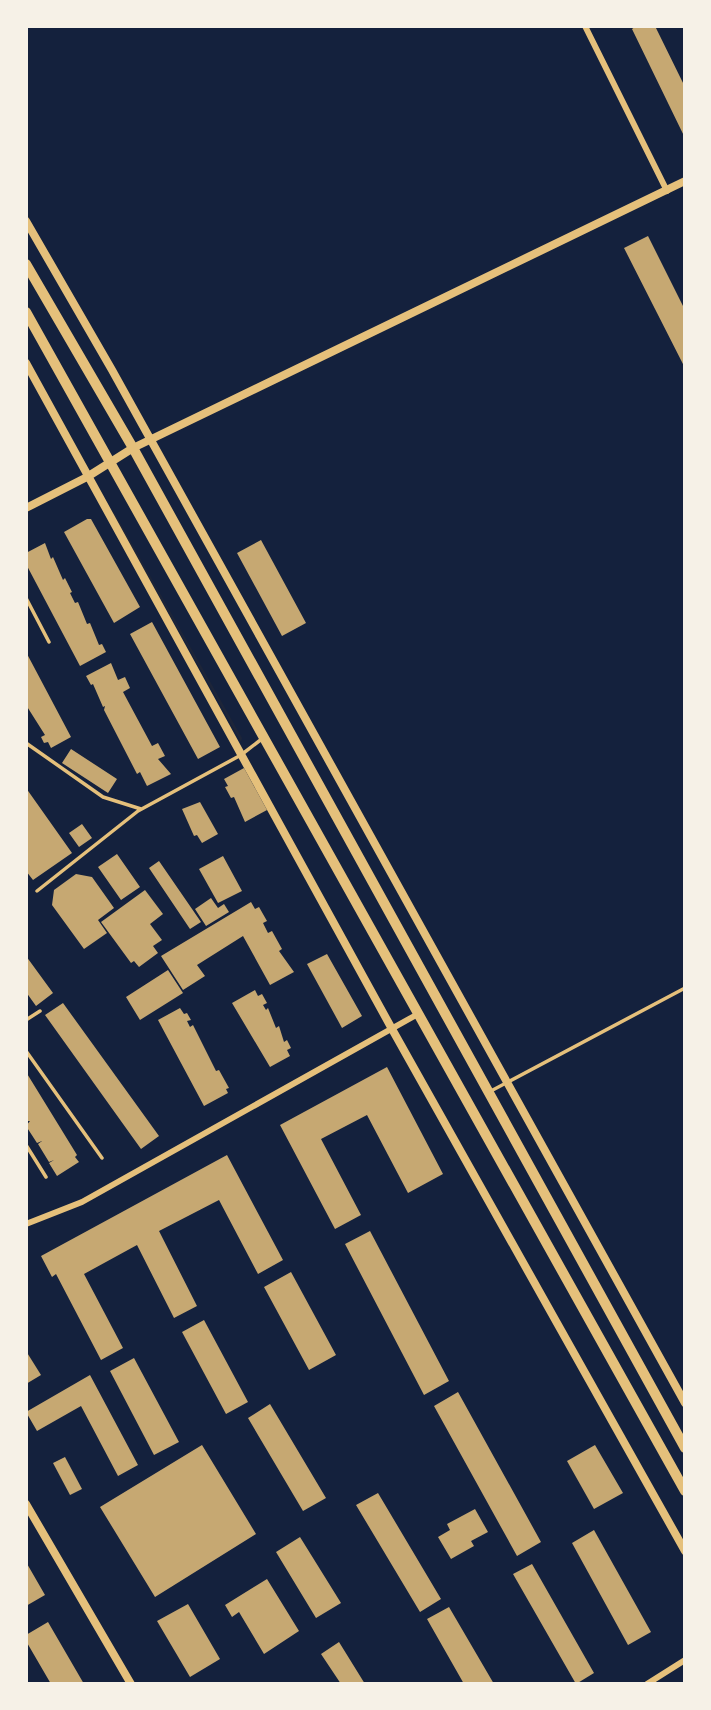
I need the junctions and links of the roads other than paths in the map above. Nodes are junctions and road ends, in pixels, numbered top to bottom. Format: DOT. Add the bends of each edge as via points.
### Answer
graph roads {
  1 [pos="585,26"];
  2 [pos="685,181"];
  3 [pos="667,191"];
  4 [pos="26,221"];
  5 [pos="26,264"];
  6 [pos="26,312"];
  7 [pos="26,363"];
  8 [pos="150,440"];
  9 [pos="133,448"];
  10 [pos="109,461"];
  11 [pos="87,477"];
  12 [pos="26,508"];
  13 [pos="26,598"];
  14 [pos="49,642"];
  15 [pos="265,737"];
  16 [pos="26,743"];
  17 [pos="241,755"];
  18 [pos="141,809"];
  19 [pos="37,891"];
  20 [pos="685,988"];
  21 [pos="40,1011"];
  22 [pos="418,1013"];
  23 [pos="26,1020"];
  24 [pos="392,1029"];
  25 [pos="26,1051"];
  26 [pos="507,1083"];
  27 [pos="488,1093"];
  28 [pos="26,1145"];
  29 [pos="102,1158"];
  30 [pos="46,1177"];
  31 [pos="26,1224"];
  32 [pos="685,1403"];
  33 [pos="685,1448"];
  34 [pos="685,1491"];
  35 [pos="26,1504"];
  36 [pos="685,1551"];
  37 [pos="685,1660"];
  38 [pos="131,1684"];
  39 [pos="647,1684"];
  1 -- 3 [label="street"];
  2 -- 3 [label="street"];
  3 -- 8 [label="street"];
  4 -- 8 [label="street"];
  5 -- 9 [label="main road"];
  6 -- 10 [label="main road"];
  7 -- 11 [label="street"];
  8 -- 9 [label="street"];
  8 -- 26 [label="street"];
  9 -- 10 [label="street"];
  9 -- 27 [label="main road"];
  10 -- 11 [label="street"];
  10 -- 15 [label="main road"];
  11 -- 12 [label="street"];
  11 -- 17 [label="street"];
  13 -- 14 [label="lane"];
  15 -- 17 [label="lane"];
  15 -- 22 [label="main road"];
  16 -- 18 [label="lane" via="103,797"];
  17 -- 18 [label="lane"];
  17 -- 24 [label="street"];
  18 -- 19 [label="lane"];
  20 -- 26 [label="lane"];
  21 -- 23 [label="lane"];
  22 -- 24 [label="street"];
  22 -- 34 [label="main road"];
  24 -- 31 [label="street" via="82,1202"];
  24 -- 36 [label="street"];
  25 -- 29 [label="lane"];
  26 -- 27 [label="lane"];
  26 -- 32 [label="street"];
  27 -- 33 [label="main road"];
  28 -- 30 [label="lane"];
  35 -- 38 [label="street"];
  37 -- 39 [label="street"];
}
